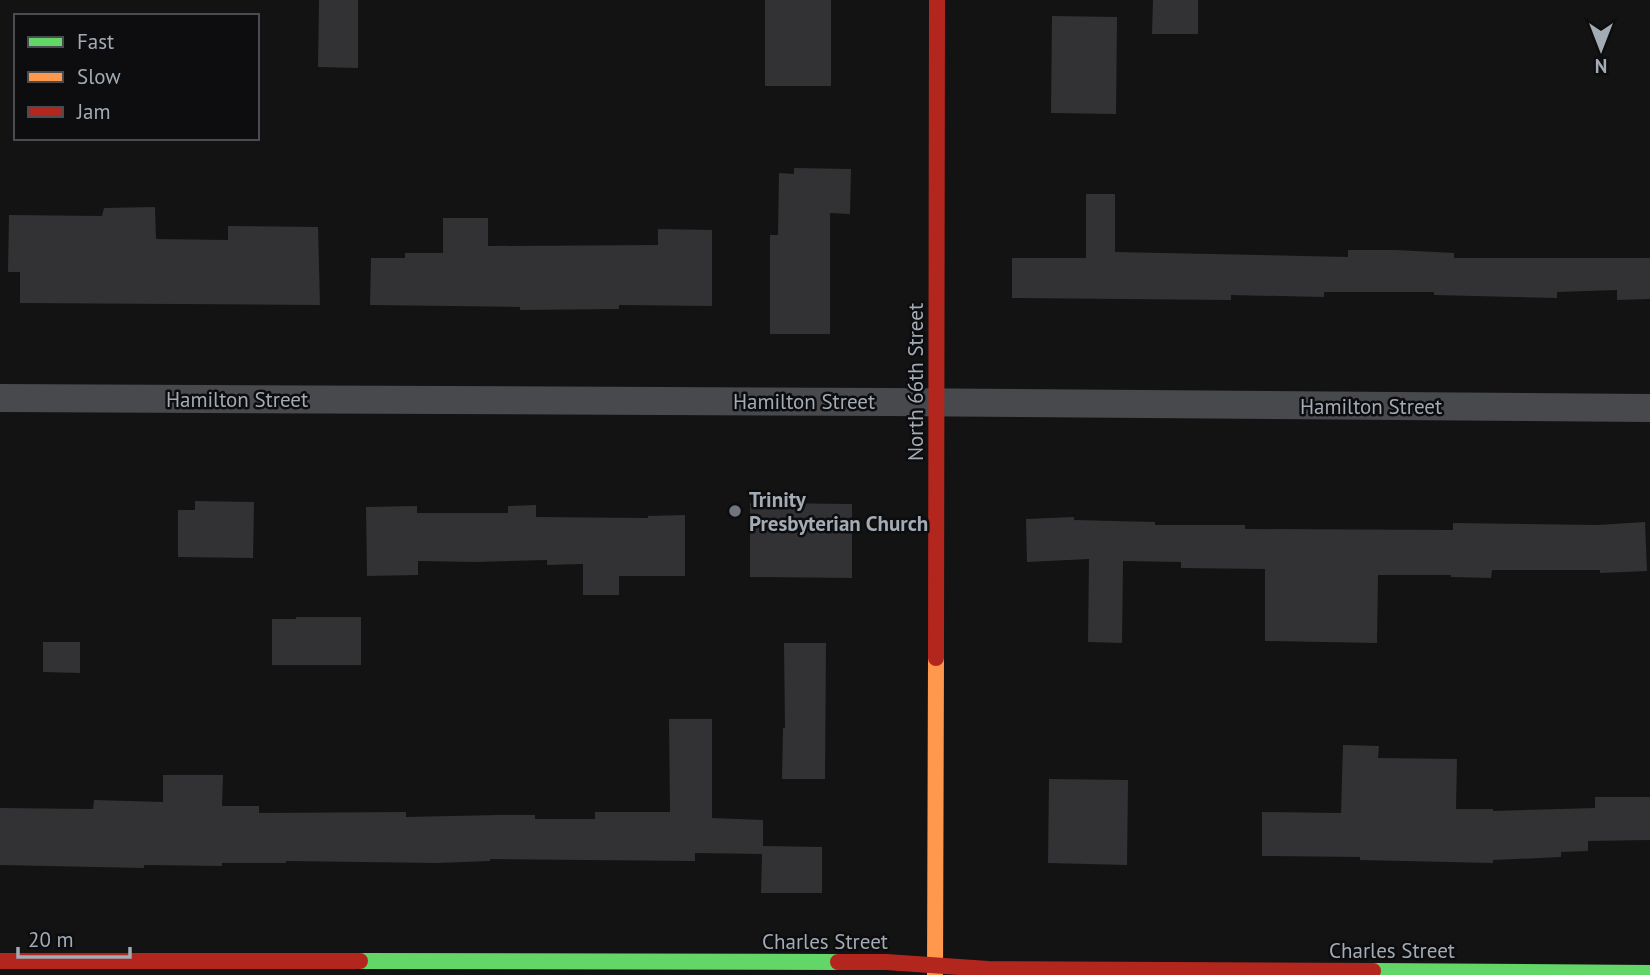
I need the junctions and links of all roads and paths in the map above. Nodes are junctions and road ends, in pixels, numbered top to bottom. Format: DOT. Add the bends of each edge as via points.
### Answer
graph roads {
  1 [pos="937,0"];
  2 [pos="0,398"];
  3 [pos="936,404"];
  4 [pos="1650,408"];
  5 [pos="0,961"];
  6 [pos="935,970"];
  7 [pos="1650,973"];
  1 -- 3 [label="street, North 66th Street"];
  2 -- 3 [label="street, Hamilton Street"];
  3 -- 4 [label="street, Hamilton Street"];
  3 -- 6 [label="street, North 66th Street"];
  5 -- 6 [label="street, Charles Street" via="886,962"];
  6 -- 7 [label="street, Charles Street"];
}
